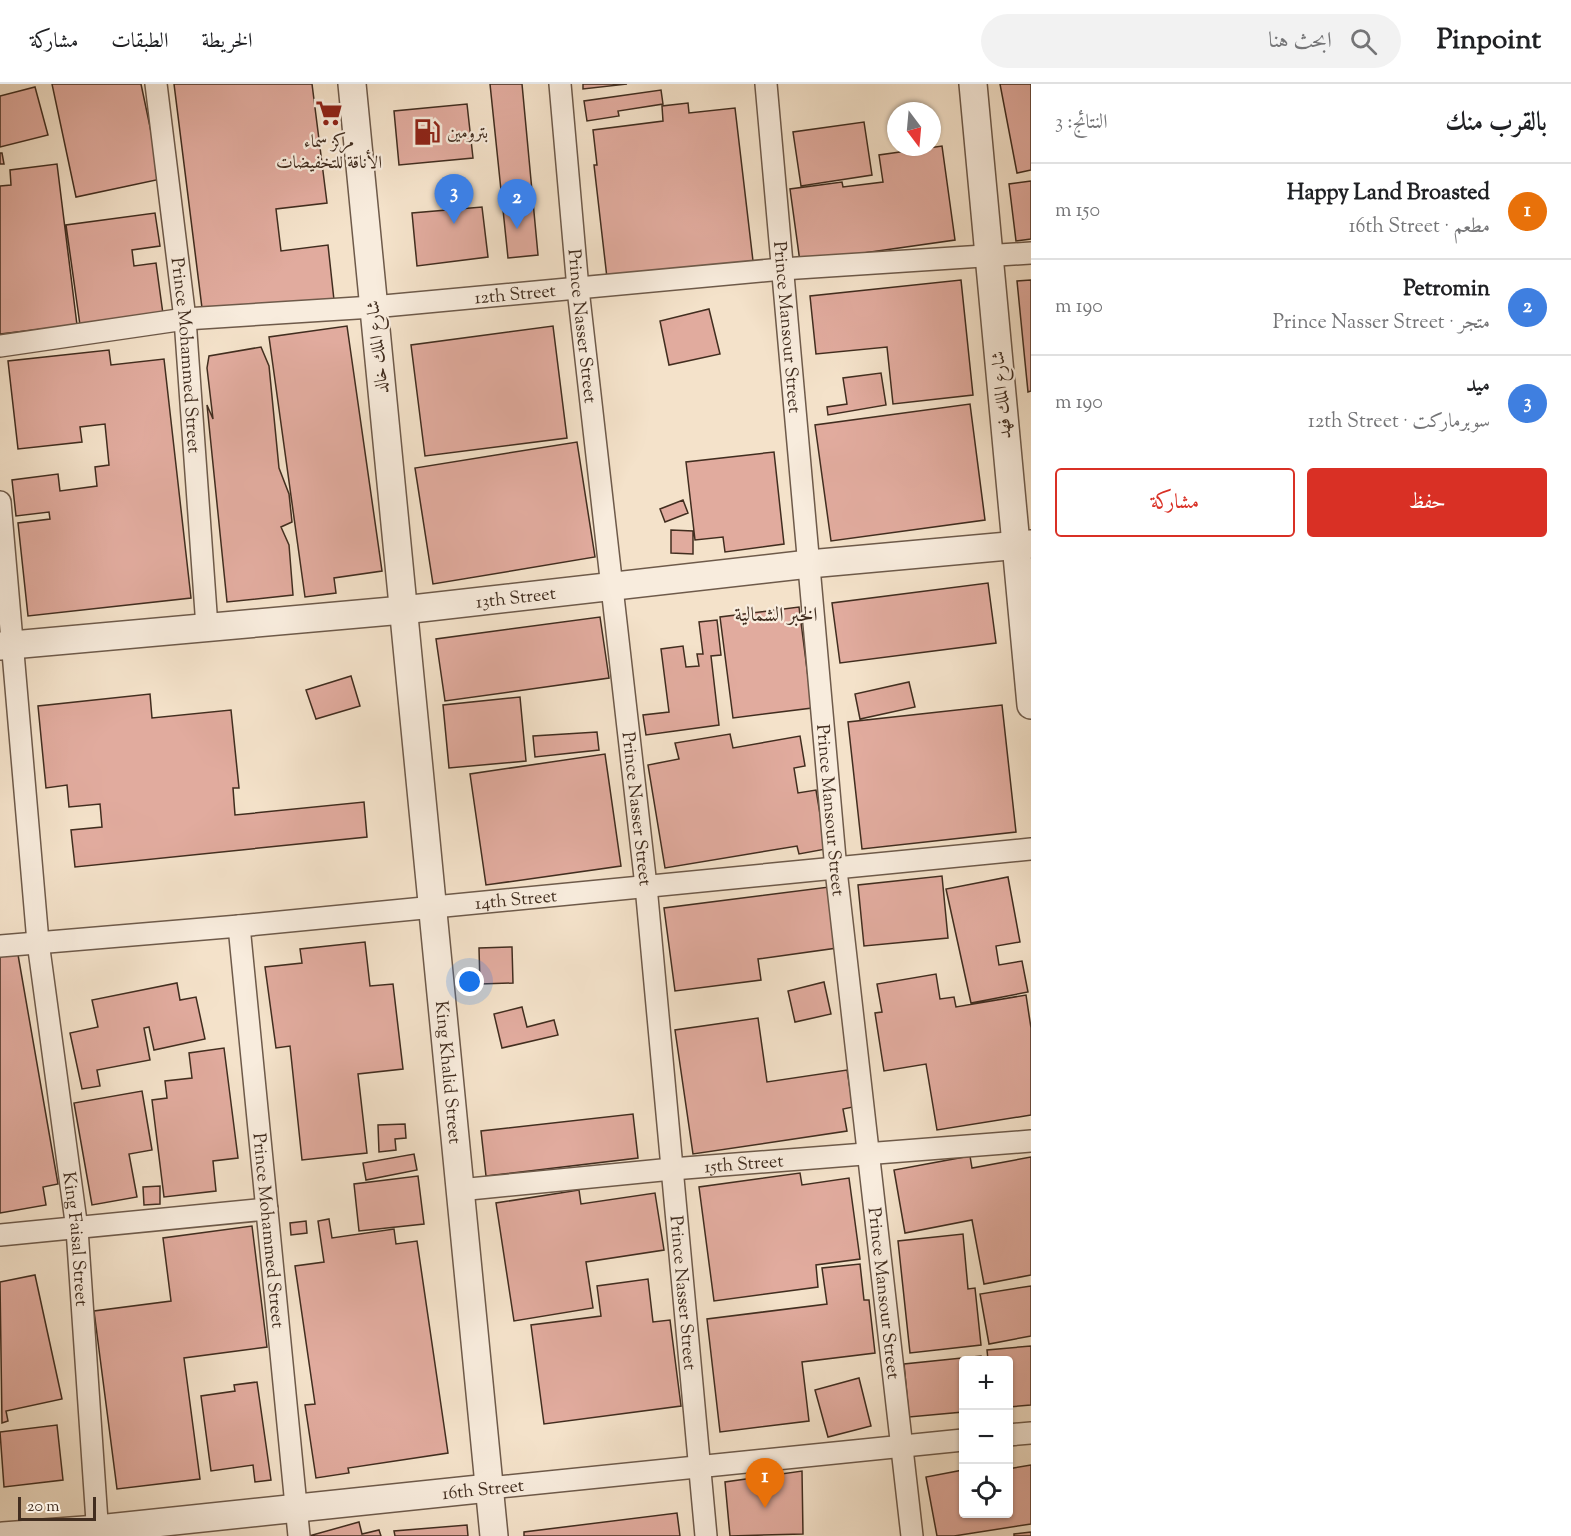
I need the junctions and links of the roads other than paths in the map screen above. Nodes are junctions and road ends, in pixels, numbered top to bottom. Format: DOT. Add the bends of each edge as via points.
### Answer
graph roads {
  1 [pos="156,84"];
  2 [pos="352,84"];
  3 [pos="560,84"];
  4 [pos="766,84"];
  5 [pos="972,84"];
  6 [pos="1031,253"];
  7 [pos="989,256"];
  8 [pos="782,269"];
  9 [pos="578,289"];
  10 [pos="373,307"];
  11 [pos="185,319"];
  12 [pos="0,346"];
  13 [pos="0,502"];
  14 [pos="1023,544"];
  15 [pos="809,564"];
  16 [pos="612,586"];
  17 [pos="403,610"];
  18 [pos="207,627"];
  19 [pos="7,645"];
  20 [pos="1031,705"];
  21 [pos="1031,849"];
  22 [pos="836,870"];
  23 [pos="646,886"];
  24 [pos="431,906"];
  25 [pos="239,926"];
  26 [pos="38,942"];
  27 [pos="0,946"];
  28 [pos="1031,1141"];
  29 [pos="870,1155"];
  30 [pos="672,1169"];
  31 [pos="459,1190"];
  32 [pos="267,1209"];
  33 [pos="77,1229"];
  34 [pos="0,1235"];
  35 [pos="1031,1433"];
  36 [pos="1013,1435"];
  37 [pos="959,1440"];
  38 [pos="902,1446"];
  39 [pos="698,1467"];
  40 [pos="489,1488"];
  41 [pos="297,1508"];
  42 [pos="98,1532"];
  43 [pos="3,1536"];
  44 [pos="299,1536"];
  45 [pos="494,1536"];
  46 [pos="706,1536"];
  47 [pos="912,1536"];
  1 -- 11 [label="street, Prince Mohammed Street"];
  2 -- 10 [label="street, شارع الملك خالد"];
  3 -- 9 [label="street, Prince Nasser Street"];
  4 -- 8 [label="street, Prince Mansour Street"];
  5 -- 7 [label="street, شارع الملك فهد"];
  6 -- 7 [label="street, 12th Street"];
  7 -- 8 [label="street, 12th Street"];
  7 -- 14 [label="street, شارع الملك فهد"];
  8 -- 9 [label="street, 12th Street"];
  8 -- 15 [label="street, Prince Mansour Street"];
  9 -- 10 [label="street, 12th Street"];
  9 -- 16 [label="street, Prince Nasser Street"];
  10 -- 11 [label="street, 12th Street"];
  10 -- 17 [label="street, شارع الملك خالد"];
  11 -- 12 [label="street, 12th Street"];
  11 -- 18 [label="street, Prince Mohammed Street"];
  13 -- 19 [label="street"];
  14 -- 15 [label="street, 13th Street"];
  14 -- 20 [label="street, شارع الملك فهد"];
  15 -- 16 [label="street, 13th Street"];
  15 -- 22 [label="street, Prince Mansour Street"];
  16 -- 17 [label="street, 13th Street"];
  16 -- 23 [label="street, Prince Nasser Street"];
  17 -- 18 [label="street, 13th Street"];
  17 -- 24 [label="street, King Khalid Street"];
  18 -- 19 [label="street, 13th Street"];
  19 -- 26 [label="street, King Faisal Street"];
  21 -- 22 [label="street, 14th Street"];
  22 -- 23 [label="street, 14th Street"];
  22 -- 29 [label="street, Prince Mansour Street"];
  23 -- 24 [label="street, 14th Street"];
  23 -- 30 [label="street, Prince Nasser Street"];
  24 -- 25 [label="street, 14th Street"];
  24 -- 31 [label="street, King Khalid Street"];
  25 -- 26 [label="street, 14th Street"];
  25 -- 32 [label="street, Prince Mohammed Street"];
  26 -- 27 [label="street, 14th Street"];
  26 -- 33 [label="street, King Faisal Street"];
  28 -- 29 [label="street, 15th Street"];
  29 -- 30 [label="street, 15th Street"];
  29 -- 38 [label="street, Prince Mansour Street"];
  30 -- 31 [label="street, 15th Street"];
  30 -- 39 [label="street, Prince Nasser Street"];
  31 -- 40 [label="street, King Khalid Street"];
  32 -- 33 [label="street"];
  32 -- 41 [label="street, Prince Mohammed Street"];
  33 -- 34 [label="street"];
  33 -- 42 [label="street, King Faisal Street"];
  35 -- 36 [label="street"];
  37 -- 38 [label="street, 16th Street"];
  38 -- 39 [label="street, 16th Street"];
  38 -- 47 [label="street, Prince Mansour Street"];
  39 -- 40 [label="street, 16th Street"];
  39 -- 46 [label="street, Prince Nasser Street"];
  40 -- 41 [label="street, 16th Street"];
  40 -- 45 [label="street, King Khalid Street"];
  41 -- 42 [label="street, 16th Street"];
  41 -- 44 [label="street, Prince Mohammed Street"];
  42 -- 43 [label="street, 16th Street"];
}
